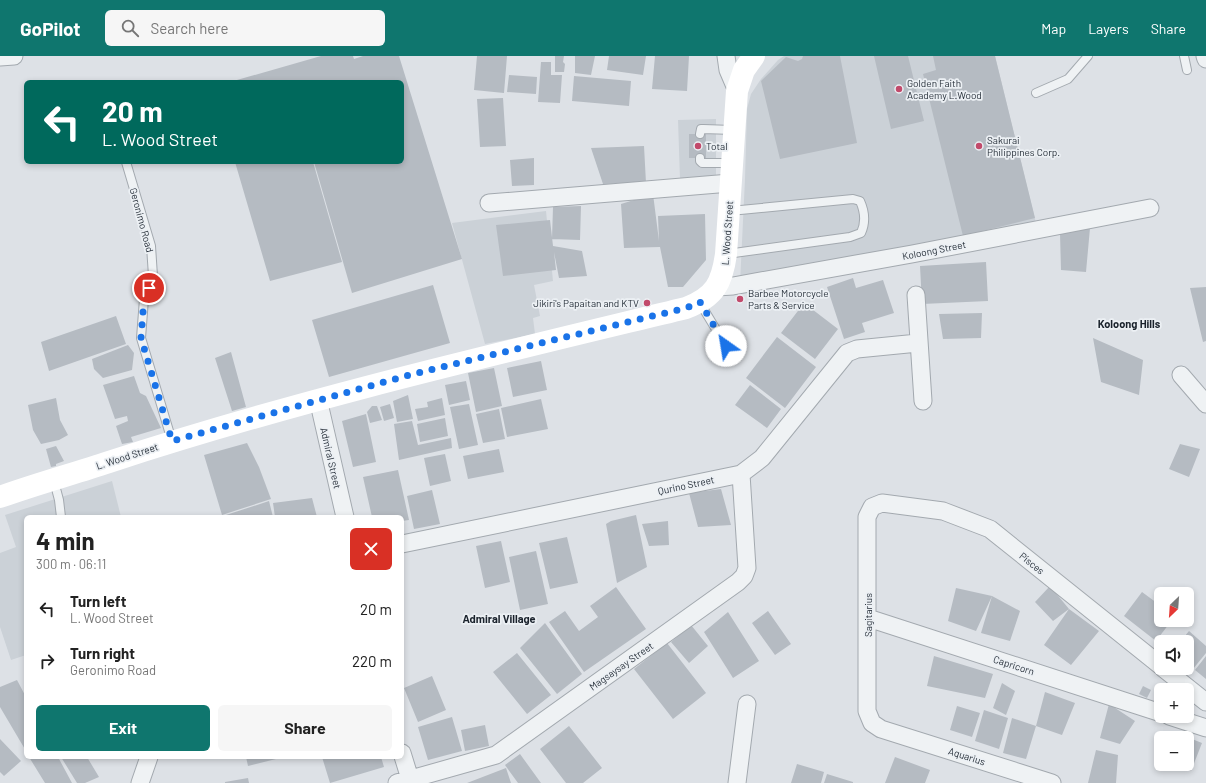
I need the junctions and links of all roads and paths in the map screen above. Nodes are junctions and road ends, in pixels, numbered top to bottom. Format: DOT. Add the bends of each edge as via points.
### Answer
graph roads {
  1 [pos="14,56"];
  2 [pos="726,56"];
  3 [pos="754,56"];
  4 [pos="1088,56"];
  5 [pos="1184,56"];
  6 [pos="0,57"];
  7 [pos="1187,70"];
  8 [pos="737,91"];
  9 [pos="1036,93"];
  10 [pos="735,131"];
  11 [pos="700,134"];
  12 [pos="700,158"];
  13 [pos="127,164"];
  14 [pos="731,173"];
  15 [pos="489,203"];
  16 [pos="1150,208"];
  17 [pos="729,211"];
  18 [pos="726,254"];
  19 [pos="717,287"];
  20 [pos="916,295"];
  21 [pos="700,302"];
  22 [pos="918,342"];
  23 [pos="726,346"];
  24 [pos="1181,375"];
  25 [pos="318,400"];
  26 [pos="923,401"];
  27 [pos="1206,404"];
  28 [pos="172,441"];
  29 [pos="741,474"];
  30 [pos="54,480"];
  31 [pos="1,494"];
  32 [pos="882,503"];
  33 [pos="61,515"];
  34 [pos="344,515"];
  35 [pos="404,544"];
  36 [pos="868,618"];
  37 [pos="1154,660"];
  38 [pos="1172,675"];
  39 [pos="1206,702"];
  40 [pos="747,704"];
  41 [pos="1154,711"];
  42 [pos="1191,723"];
  43 [pos="1206,728"];
  44 [pos="881,729"];
  45 [pos="148,759"];
  46 [pos="402,759"];
  47 [pos="403,781"];
  48 [pos="140,783"];
  49 [pos="737,783"];
  50 [pos="1052,783"];
  1 -- 6 [label="street"];
  2 -- 8 [label="street" via="728,70"];
  3 -- 8 [label="main road, L. Wood Street" via="744,70"];
  4 -- 9 [label="lane" via="1068,79"];
  5 -- 7 [label="lane"];
  8 -- 10 [label="main road, L. Wood Street"];
  10 -- 11 [label="lane" via="703,128"];
  10 -- 14 [label="main road, L. Wood Street"];
  12 -- 14 [label="lane" via="702,163"];
  13 -- 28 [label="lane, Geronimo Road" via="151,246 153,276 144,299 141,338"];
  14 -- 15 [label="street"];
  14 -- 17 [label="main road, L. Wood Street"];
  16 -- 19 [label="street, Koloong Street" via="912,254"];
  17 -- 18 [label="main road, L. Wood Street"];
  17 -- 18 [label="lane" via="852,199 860,201 865,225 861,233 850,237"];
  18 -- 19 [label="main road, L. Wood Street" via="723,273"];
  19 -- 21 [label="main road, L. Wood Street"];
  20 -- 22 [label="street"];
  21 -- 23 [label="lane"];
  21 -- 25 [label="main road, L. Wood Street" via="686,308 413,374"];
  22 -- 26 [label="street"];
  22 -- 29 [label="street, Qurino Street" via="857,349 847,353 762,458"];
  24 -- 27 [label="street"];
  25 -- 28 [label="main road, L. Wood Street"];
  25 -- 34 [label="street, Admiral Street"];
  28 -- 30 [label="main road, L. Wood Street"];
  29 -- 35 [label="street, Qurino Street"];
  29 -- 47 [label="street, Magsaysay Street" via="747,568 744,576 496,755"];
  30 -- 31 [label="main road, L. Wood Street"];
  30 -- 33 [label="lane"];
  32 -- 36 [label="street, Sagitarius" via="872,507 867,517"];
  32 -- 37 [label="street, Pisces" via="943,510 990,529"];
  36 -- 41 [label="street, Capricorn"];
  36 -- 44 [label="street, Sagitarius" via="867,711 872,723"];
  38 -- 39 [label="street"];
  40 -- 49 [label="street"];
  42 -- 43 [label="street"];
  44 -- 50 [label="street, Aquarius"];
  45 -- 48 [label="street"];
  46 -- 47 [label="street"];
}
